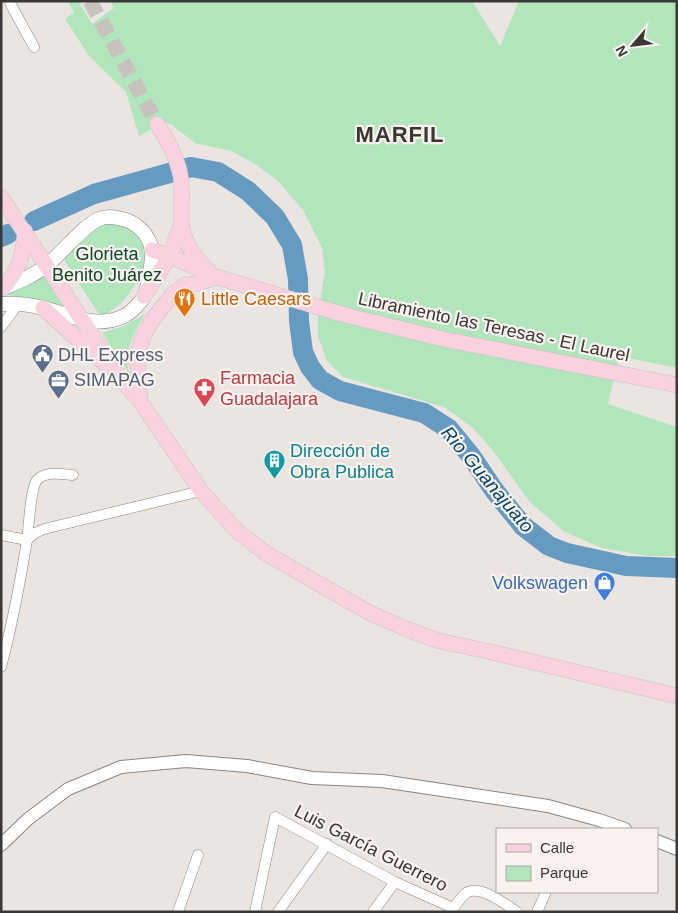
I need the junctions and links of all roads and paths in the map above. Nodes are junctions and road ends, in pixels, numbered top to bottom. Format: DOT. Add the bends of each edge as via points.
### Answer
graph roads {
  1 [pos="9,1"];
  2 [pos="34,47"];
  3 [pos="157,124"];
  4 [pos="1,197"];
  5 [pos="181,224"];
  6 [pos="25,230"];
  7 [pos="152,250"];
  8 [pos="170,256"];
  9 [pos="47,265"];
  10 [pos="217,277"];
  11 [pos="2,288"];
  12 [pos="144,296"];
  13 [pos="19,303"];
  14 [pos="1,304"];
  15 [pos="43,308"];
  16 [pos="83,320"];
  17 [pos="1,327"];
  18 [pos="123,382"];
  19 [pos="677,385"];
  20 [pos="140,401"];
  21 [pos="73,475"];
  22 [pos="201,491"];
  23 [pos="1,535"];
  24 [pos="27,540"];
  25 [pos="1,667"];
  26 [pos="677,696"];
  27 [pos="621,828"];
  28 [pos="658,841"];
  29 [pos="327,844"];
  30 [pos="1,845"];
  31 [pos="677,849"];
  32 [pos="198,855"];
  33 [pos="395,882"];
  34 [pos="546,893"];
  35 [pos="452,910"];
  36 [pos="178,912"];
  37 [pos="255,912"];
  38 [pos="278,912"];
  39 [pos="372,912"];
  40 [pos="517,912"];
  41 [pos="537,912"];
  1 -- 2 [label="street"];
  3 -- 5 [label="main road" via="180,174"];
  4 -- 6 [label="main road"];
  5 -- 8 [label="main road"];
  5 -- 10 [label="main road" via="188,246 203,266"];
  6 -- 9 [label="main road"];
  6 -- 11 [label="main road" via="20,264"];
  7 -- 8 [label="main road, Libramiento las Teresas - El Laurel"];
  7 -- 9 [label="main road" via="139,226 113,217 100,219 86,228"];
  7 -- 12 [label="main road"];
  8 -- 10 [label="main road, Libramiento las Teresas - El Laurel"];
  8 -- 12 [label="main road"];
  9 -- 11 [label="main road" via="28,279"];
  9 -- 16 [label="main road"];
  10 -- 19 [label="main road, Libramiento las Teresas - El Laurel" via="345,315 443,339"];
  10 -- 20 [label="main road" via="185,285 171,296 152,322 137,356"];
  12 -- 16 [label="main road" via="125,316 102,323"];
  13 -- 14 [label="main road"];
  13 -- 15 [label="main road"];
  13 -- 17 [label="street"];
  15 -- 16 [label="main road"];
  15 -- 18 [label="main road"];
  16 -- 18 [label="main road"];
  18 -- 20 [label="main road"];
  20 -- 22 [label="main road"];
  21 -- 24 [label="street" via="46,474 37,481"];
  22 -- 24 [label="street" via="44,529"];
  22 -- 26 [label="main road" via="238,531 267,554 368,612 409,630 439,641"];
  23 -- 24 [label="street"];
  24 -- 25 [label="street"];
  27 -- 30 [label="street" via="548,806 382,780 312,778 247,766 186,761 121,767 68,789 28,819"];
  28 -- 31 [label="street"];
  29 -- 33 [label="street, Luis García Guerrero"];
  29 -- 37 [label="street, Luis García Guerrero" via="275,817"];
  29 -- 38 [label="street"];
  32 -- 36 [label="street"];
  33 -- 35 [label="street, Luis García Guerrero"];
  33 -- 39 [label="street"];
  34 -- 41 [label="street"];
  35 -- 40 [label="street" via="467,893 476,890"];
}
